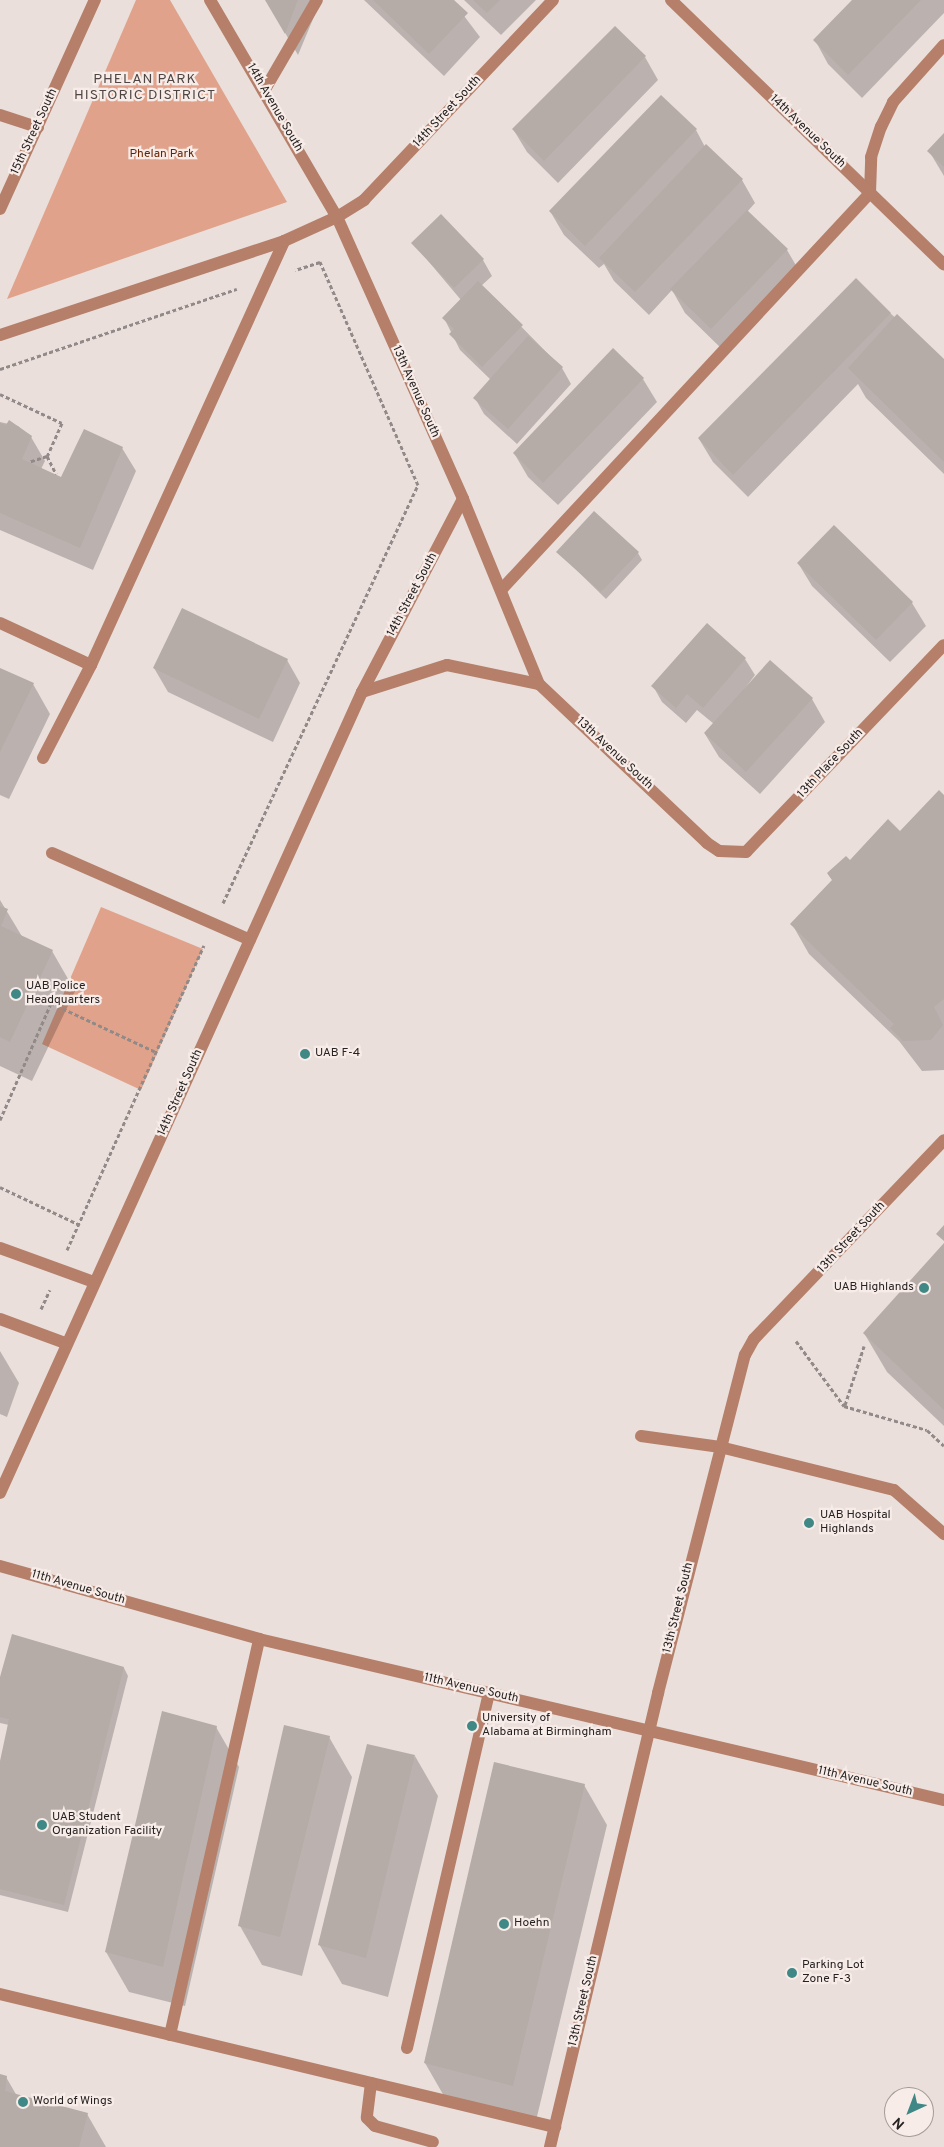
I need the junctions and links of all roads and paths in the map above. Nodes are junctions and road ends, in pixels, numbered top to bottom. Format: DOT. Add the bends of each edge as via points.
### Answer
graph roads {
  1 [pos="95,0"];
  2 [pos="210,0"];
  3 [pos="317,0"];
  4 [pos="553,0"];
  5 [pos="671,0"];
  6 [pos="944,45"];
  7 [pos="264,91"];
  8 [pos="0,115"];
  9 [pos="38,127"];
  10 [pos="870,193"];
  11 [pos="0,209"];
  12 [pos="336,217"];
  13 [pos="284,241"];
  14 [pos="944,265"];
  15 [pos="265,280"];
  16 [pos="0,335"];
  17 [pos="0,369"];
  18 [pos="0,394"];
  19 [pos="47,456"];
  20 [pos="29,462"];
  21 [pos="56,474"];
  22 [pos="464,499"];
  23 [pos="500,590"];
  24 [pos="0,623"];
  25 [pos="944,644"];
  26 [pos="91,665"];
  27 [pos="539,684"];
  28 [pos="362,692"];
  29 [pos="43,758"];
  30 [pos="707,843"];
  31 [pos="52,853"];
  32 [pos="214,924"];
  33 [pos="250,940"];
  34 [pos="156,1052"];
  35 [pos="0,1120"];
  36 [pos="944,1140"];
  37 [pos="0,1187"];
  38 [pos="78,1224"];
  39 [pos="0,1248"];
  40 [pos="58,1269"];
  41 [pos="94,1282"];
  42 [pos="0,1318"];
  43 [pos="36,1332"];
  44 [pos="796,1340"];
  45 [pos="65,1343"];
  46 [pos="864,1346"];
  47 [pos="844,1406"];
  48 [pos="641,1436"];
  49 [pos="944,1446"];
  50 [pos="720,1447"];
  51 [pos="0,1493"];
  52 [pos="944,1534"];
  53 [pos="0,1566"];
  54 [pos="259,1639"];
  55 [pos="489,1693"];
  56 [pos="648,1733"];
  57 [pos="944,1800"];
  58 [pos="0,1994"];
  59 [pos="170,2035"];
  60 [pos="407,2048"];
  61 [pos="371,2083"];
  62 [pos="555,2127"];
  63 [pos="433,2142"];
  64 [pos="550,2147"];
  1 -- 9 [label="street, 15th Street South"];
  2 -- 7 [label="street, 14th Avenue South"];
  3 -- 7 [label="street"];
  4 -- 12 [label="street, 14th Street South" via="364,200"];
  5 -- 10 [label="street, 14th Avenue South"];
  6 -- 10 [label="street" via="894,102 881,127 872,157"];
  7 -- 12 [label="street, 14th Avenue South"];
  8 -- 9 [label="street"];
  9 -- 11 [label="street, 15th Street South"];
  10 -- 14 [label="street, 14th Avenue South"];
  10 -- 23 [label="street"];
  12 -- 13 [label="street"];
  12 -- 22 [label="street, 13th Avenue South"];
  13 -- 15 [label="street"];
  13 -- 16 [label="street"];
  15 -- 17 [label="path"];
  15 -- 26 [label="street"];
  15 -- 32 [label="path" via="320,262 418,485"];
  18 -- 19 [label="path" via="62,423"];
  19 -- 20 [label="path"];
  19 -- 21 [label="path"];
  22 -- 23 [label="street, 13th Avenue South"];
  22 -- 28 [label="street, 14th Street South"];
  23 -- 27 [label="street, 13th Avenue South"];
  24 -- 26 [label="street"];
  25 -- 30 [label="street, 13th Place South" via="746,852 719,851"];
  26 -- 29 [label="street"];
  27 -- 28 [label="street" via="447,665"];
  27 -- 30 [label="street, 13th Avenue South"];
  28 -- 33 [label="street, 14th Street South"];
  31 -- 32 [label="street"];
  32 -- 33 [label="street"];
  32 -- 34 [label="path"];
  33 -- 41 [label="street, 14th Street South"];
  34 -- 35 [label="path" via="51,1003"];
  34 -- 38 [label="path"];
  36 -- 50 [label="street, 13th Street South" via="754,1339 745,1355"];
  37 -- 38 [label="path"];
  38 -- 40 [label="path"];
  39 -- 40 [label="street"];
  40 -- 41 [label="street"];
  40 -- 43 [label="path"];
  41 -- 45 [label="street, 14th Street South"];
  42 -- 43 [label="street"];
  43 -- 45 [label="street"];
  44 -- 47 [label="path"];
  45 -- 51 [label="street, 14th Street South"];
  46 -- 47 [label="path"];
  47 -- 49 [label="path" via="927,1430"];
  48 -- 50 [label="street"];
  50 -- 52 [label="street" via="894,1490"];
  50 -- 56 [label="street, 13th Street South"];
  53 -- 54 [label="street, 11th Avenue South"];
  54 -- 55 [label="street, 11th Avenue South"];
  54 -- 59 [label="street"];
  55 -- 56 [label="street, 11th Avenue South"];
  55 -- 60 [label="street"];
  56 -- 57 [label="street, 11th Avenue South"];
  56 -- 62 [label="street, 13th Street South"];
  58 -- 59 [label="street"];
  59 -- 61 [label="street"];
  61 -- 62 [label="street"];
  61 -- 63 [label="street" via="367,2118 375,2126"];
  62 -- 64 [label="street, 13th Street South"];
}
